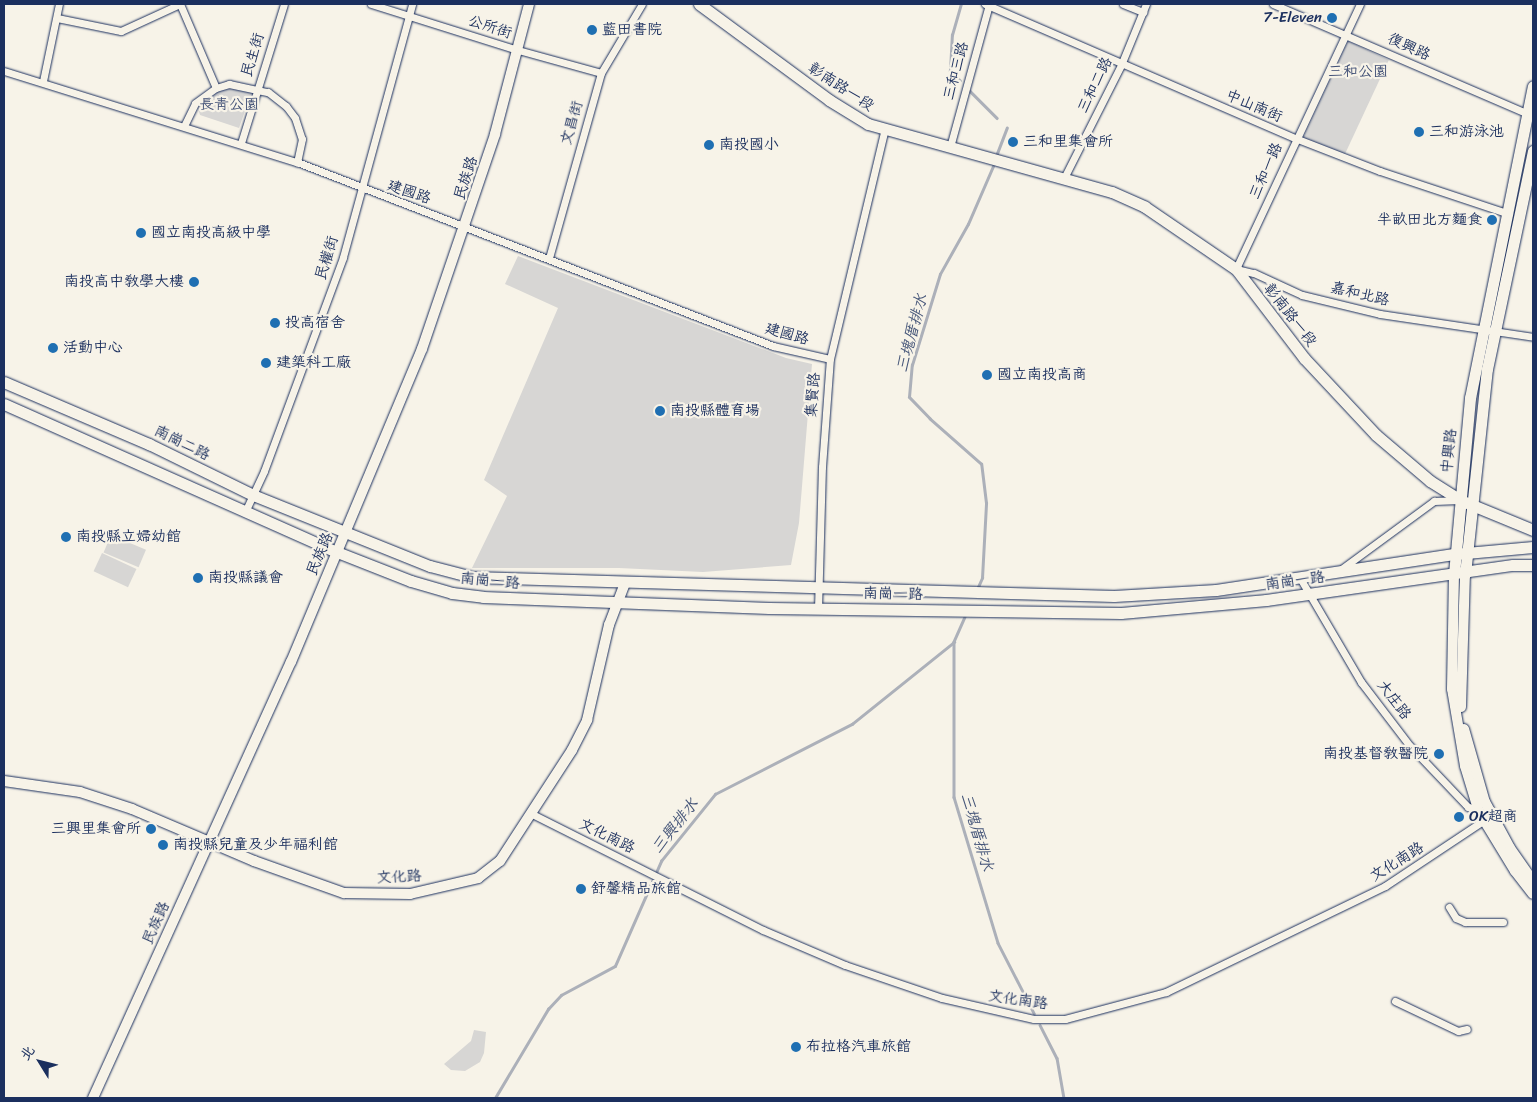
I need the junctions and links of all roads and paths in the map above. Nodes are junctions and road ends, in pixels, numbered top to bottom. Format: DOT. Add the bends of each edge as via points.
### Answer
graph roads {
  1 [pos="60,4"];
  2 [pos="180,4"];
  3 [pos="284,4"];
  4 [pos="371,4"];
  5 [pos="412,4"];
  6 [pos="529,4"];
  7 [pos="642,4"];
  8 [pos="699,4"];
  9 [pos="988,4"];
  10 [pos="1123,4"];
  11 [pos="1146,4"];
  12 [pos="1273,4"];
  13 [pos="1360,4"];
  14 [pos="1143,12"];
  15 [pos="409,14"];
  16 [pos="57,18"];
  17 [pos="1344,34"];
  18 [pos="518,50"];
  19 [pos="1121,65"];
  20 [pos="4,71"];
  21 [pos="601,73"];
  22 [pos="43,81"];
  23 [pos="1533,86"];
  24 [pos="216,88"];
  25 [pos="257,89"];
  26 [pos="1530,115"];
  27 [pos="184,126"];
  28 [pos="885,129"];
  29 [pos="1295,138"];
  30 [pos="241,143"];
  31 [pos="950,147"];
  32 [pos="1533,152"];
  33 [pos="297,162"];
  34 [pos="1064,178"];
  35 [pos="360,189"];
  36 [pos="1513,215"];
  37 [pos="466,226"];
  38 [pos="549,258"];
  39 [pos="1236,269"];
  40 [pos="1488,332"];
  41 [pos="1533,337"];
  42 [pos="830,360"];
  43 [pos="4,382"];
  44 [pos="4,404"];
  45 [pos="253,495"];
  46 [pos="1465,502"];
  47 [pos="245,512"];
  48 [pos="1533,530"];
  49 [pos="346,533"];
  50 [pos="1533,547"];
  51 [pos="337,552"];
  52 [pos="1460,554"];
  53 [pos="1533,565"];
  54 [pos="1337,573"];
  55 [pos="1459,574"];
  56 [pos="1300,578"];
  57 [pos="625,584"];
  58 [pos="819,588"];
  59 [pos="1309,594"];
  60 [pos="620,603"];
  61 [pos="818,609"];
  62 [pos="4,781"];
  63 [pos="532,814"];
  64 [pos="1485,816"];
  65 [pos="208,840"];
  66 [pos="1533,881"];
  67 [pos="1533,894"];
  68 [pos="1449,907"];
  69 [pos="1503,922"];
  70 [pos="1395,1001"];
  71 [pos="1467,1029"];
  72 [pos="93,1098"];
  1 -- 16 [label="street"];
  2 -- 16 [label="street" via="121,31"];
  2 -- 24 [label="street"];
  3 -- 25 [label="street, 民生街"];
  4 -- 15 [label="street, 公所街"];
  5 -- 15 [label="street, 民權街"];
  6 -- 18 [label="main road, 民族路"];
  7 -- 21 [label="street, 文昌街"];
  8 -- 28 [label="main road, 彰南路一段" via="829,100 861,120"];
  9 -- 19 [label="street, 中山南街"];
  9 -- 31 [label="street, 三和三路"];
  10 -- 14 [label="street"];
  11 -- 14 [label="street, 三和二路"];
  12 -- 17 [label="street, 復興路"];
  13 -- 17 [label="street, 三和一路"];
  14 -- 19 [label="street, 三和二路"];
  15 -- 18 [label="street, 公所街"];
  15 -- 35 [label="street, 民權街"];
  16 -- 22 [label="street"];
  17 -- 26 [label="street, 復興路"];
  17 -- 29 [label="street, 三和一路"];
  18 -- 21 [label="street, 公所街"];
  18 -- 37 [label="main road, 民族路"];
  19 -- 29 [label="street, 中山南街"];
  19 -- 34 [label="street, 三和二路"];
  20 -- 22 [label="street, 建國路"];
  21 -- 38 [label="street, 文昌街"];
  22 -- 27 [label="street, 建國路"];
  23 -- 26 [label="main road, 中興路"];
  24 -- 25 [label="street" via="229,84"];
  24 -- 27 [label="street" via="195,103"];
  25 -- 30 [label="street, 民生街"];
  25 -- 33 [label="street" via="277,98 295,118 302,139"];
  26 -- 36 [label="main road, 中興路"];
  27 -- 30 [label="street, 建國路"];
  28 -- 31 [label="main road, 彰南路一段"];
  28 -- 42 [label="street, 集賢路"];
  29 -- 36 [label="street, 中山南街" via="1380,171"];
  29 -- 39 [label="street, 三和一路"];
  30 -- 33 [label="street, 建國路"];
  31 -- 34 [label="main road, 彰南路一段"];
  32 -- 36 [label="main road, 中興路"];
  33 -- 35 [label="street, 建國路"];
  34 -- 39 [label="main road, 彰南路一段" via="1126,197"];
  35 -- 37 [label="street, 建國路"];
  35 -- 45 [label="street, 民權街" via="343,257"];
  36 -- 40 [label="main road, 中興路"];
  37 -- 38 [label="street, 建國路"];
  37 -- 49 [label="main road, 民族路" via="422,349"];
  38 -- 42 [label="street, 建國路" via="774,346"];
  39 -- 40 [label="street, 嘉和北路" via="1254,273 1302,295 1380,314"];
  39 -- 46 [label="main road, 彰南路一段" via="1304,358 1370,429 1430,481"];
  40 -- 41 [label="street, 嘉和北路"];
  40 -- 46 [label="main road, 中興路" via="1470,398"];
  42 -- 58 [label="street, 集賢路" via="822,467"];
  43 -- 45 [label="main road, 南崗二路" via="149,444"];
  44 -- 47 [label="main road"];
  45 -- 47 [label="street, 民權街"];
  45 -- 49 [label="main road, 南崗二路"];
  46 -- 48 [label="main road, 彰南路一段"];
  46 -- 52 [label="main road, 中興路"];
  46 -- 54 [label="street" via="1434,502"];
  47 -- 51 [label="main road"];
  49 -- 51 [label="main road, 民族路"];
  49 -- 57 [label="main road, 南崗一路" via="430,566 472,577"];
  50 -- 52 [label="main road"];
  51 -- 60 [label="main road, 南崗一路" via="452,593"];
  51 -- 65 [label="main road, 民族路" via="274,700"];
  52 -- 54 [label="main road, 南崗一路"];
  52 -- 55 [label="main road, 中興路"];
  53 -- 55 [label="main road"];
  54 -- 56 [label="main road, 南崗一路"];
  55 -- 59 [label="main road, 南崗一路"];
  55 -- 64 [label="main road, 中興路" via="1460,699 1464,730 1485,802"];
  55 -- 64 [label="main road, 中興路" via="1452,689 1465,766"];
  56 -- 58 [label="main road, 南崗一路" via="1216,590 1114,596"];
  56 -- 59 [label="street, 大庄路"];
  57 -- 58 [label="main road, 南崗一路"];
  57 -- 60 [label="main road, 文化路"];
  58 -- 61 [label="street, 集賢路"];
  59 -- 61 [label="main road, 南崗一路" via="1121,613"];
  59 -- 64 [label="street, 大庄路" via="1361,682 1410,746 1468,807"];
  60 -- 61 [label="main road, 南崗一路"];
  60 -- 63 [label="main road, 文化路" via="609,624 587,720"];
  62 -- 65 [label="main road, 文化路" via="80,792 132,808"];
  63 -- 64 [label="street, 文化南路" via="763,930 845,965 942,998 1034,1020 1065,1019 1166,992 1385,886"];
  63 -- 65 [label="main road, 文化路" via="500,861 478,878 410,894 334,891"];
  64 -- 66 [label="main road, 大庄路"];
  64 -- 67 [label="main road, 大庄路"];
  65 -- 72 [label="main road, 民族路"];
  68 -- 69 [label="street" via="1456,918 1465,922"];
  70 -- 71 [label="street" via="1458,1031"];
}
